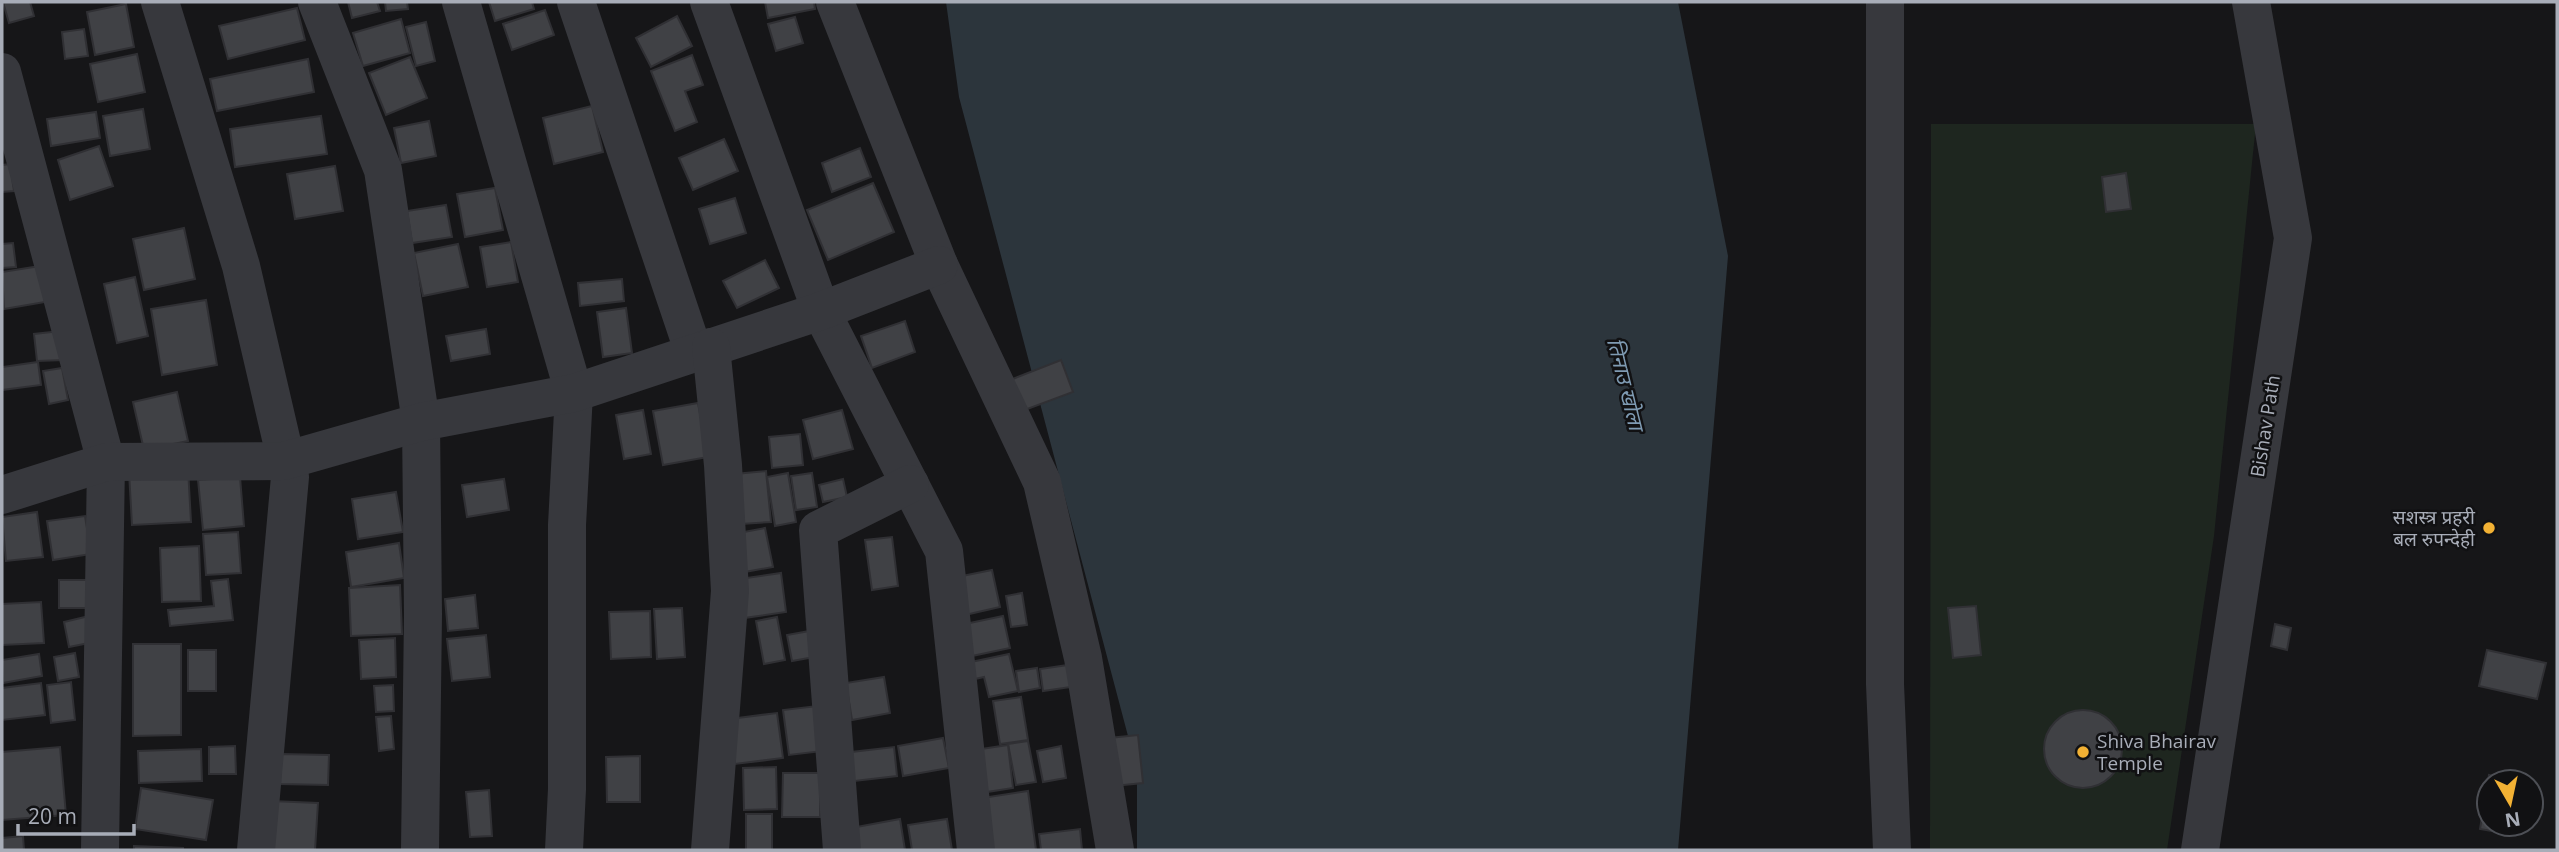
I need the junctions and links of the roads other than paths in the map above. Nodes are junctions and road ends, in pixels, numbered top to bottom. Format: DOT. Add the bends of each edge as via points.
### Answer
graph roads {
  1 [pos="160,2"];
  2 [pos="317,2"];
  3 [pos="461,2"];
  4 [pos="576,2"];
  5 [pos="709,2"];
  6 [pos="835,2"];
  7 [pos="1885,2"];
  8 [pos="2251,2"];
  9 [pos="2,72"];
  10 [pos="939,265"];
  11 [pos="821,311"];
  12 [pos="702,350"];
  13 [pos="574,393"];
  14 [pos="421,422"];
  15 [pos="284,461"];
  16 [pos="106,462"];
  17 [pos="909,484"];
  18 [pos="2,495"];
  19 [pos="100,850"];
  20 [pos="256,850"];
  21 [pos="420,850"];
  22 [pos="564,850"];
  23 [pos="710,850"];
  24 [pos="842,850"];
  25 [pos="976,850"];
  26 [pos="1115,850"];
  27 [pos="1892,850"];
  28 [pos="2200,850"];
  1 -- 15 [label="street" via="241,266"];
  2 -- 14 [label="street" via="383,170"];
  3 -- 13 [label="street"];
  4 -- 12 [label="street"];
  5 -- 11 [label="street"];
  6 -- 10 [label="street"];
  7 -- 27 [label="street" via="1885,670"];
  8 -- 28 [label="street, Bishav Path" via="2294,238"];
  9 -- 16 [label="street"];
  10 -- 11 [label="street"];
  10 -- 26 [label="street" via="1042,482 1083,658"];
  11 -- 12 [label="street"];
  11 -- 17 [label="street"];
  12 -- 13 [label="street"];
  12 -- 23 [label="street" via="723,465 730,590"];
  13 -- 14 [label="street"];
  13 -- 22 [label="street" via="567,525"];
  14 -- 15 [label="street"];
  14 -- 21 [label="street"];
  15 -- 16 [label="street"];
  15 -- 20 [label="street" via="290,477"];
  16 -- 18 [label="street"];
  16 -- 19 [label="street"];
  17 -- 24 [label="street" via="818,530"];
  17 -- 25 [label="street" via="944,551"];
}
